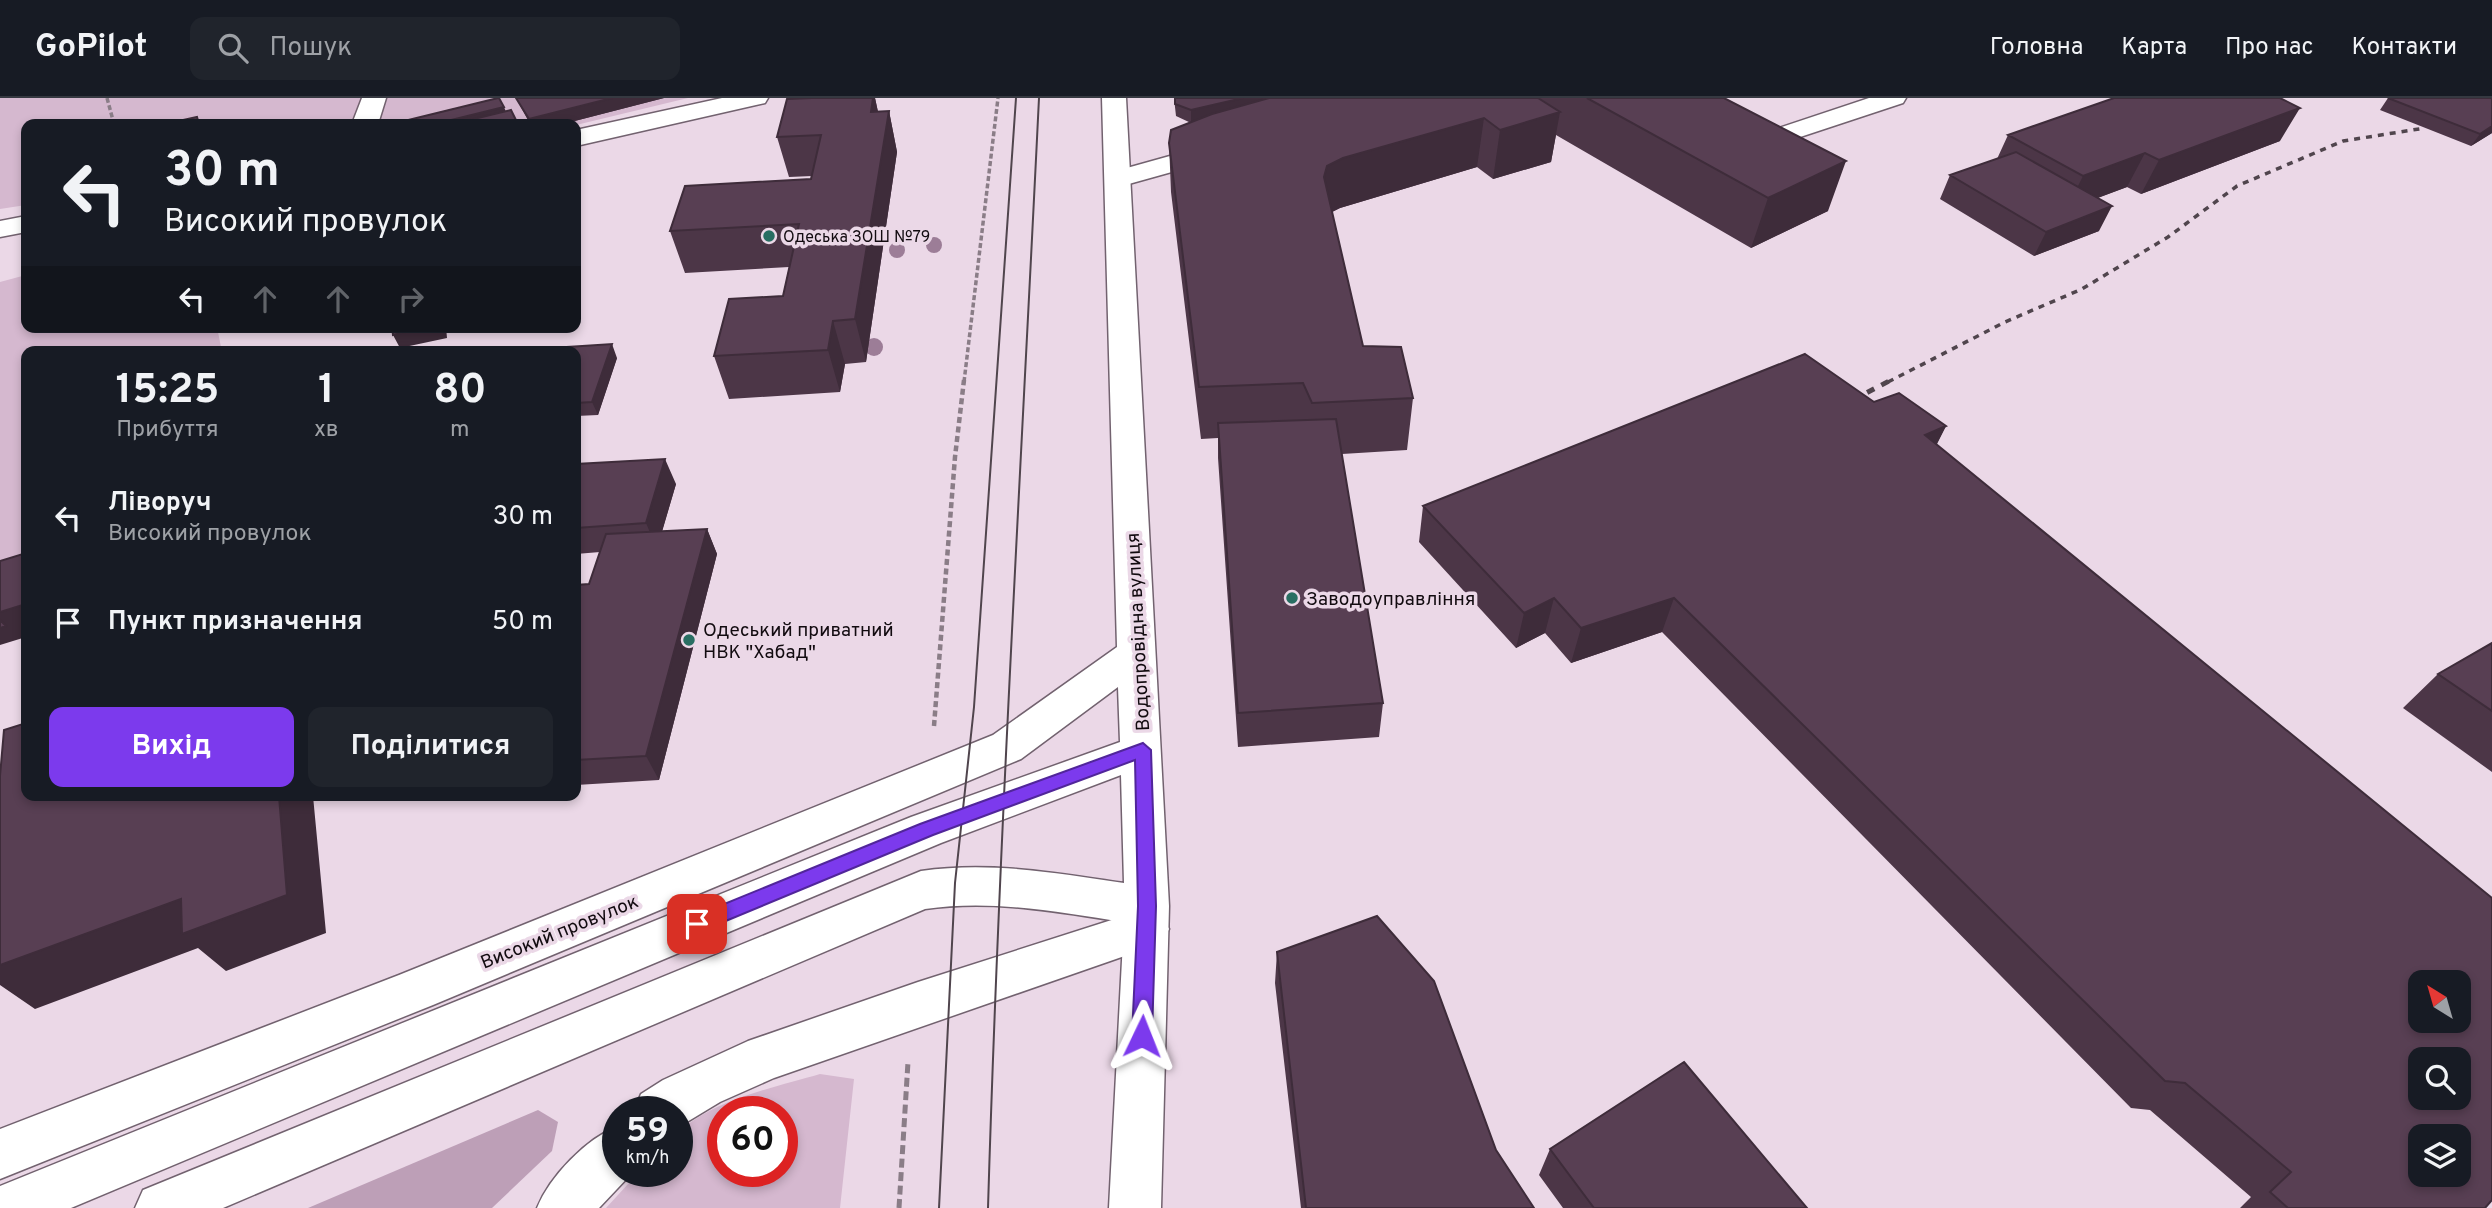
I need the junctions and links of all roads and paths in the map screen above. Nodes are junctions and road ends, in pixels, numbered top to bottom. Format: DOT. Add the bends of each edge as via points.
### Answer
graph roads {
  1 [pos="107,98"];
  2 [pos="374,98"];
  3 [pos="756,98"];
  4 [pos="998,98"];
  5 [pos="1114,98"];
  6 [pos="1894,98"];
  7 [pos="113,119"];
  8 [pos="367,119"];
  9 [pos="581,137"];
  10 [pos="1776,138"];
  11 [pos="1238,145"];
  12 [pos="1118,179"];
  13 [pos="21,225"];
  14 [pos="0,229"];
  15 [pos="1137,653"];
  16 [pos="934,731"];
  17 [pos="1143,750"];
  18 [pos="1146,918"];
  19 [pos="912,1006"];
  20 [pos="681,1096"];
  21 [pos="0,1154"];
  22 [pos="602,1168"];
  23 [pos="9,1208"];
  24 [pos="162,1208"];
  25 [pos="563,1208"];
  26 [pos="900,1208"];
  27 [pos="1135,1208"];
  1 -- 7 [label="path"];
  2 -- 8 [label="main road"];
  3 -- 9 [label="main road"];
  4 -- 16 [label="path" via="955,457"];
  5 -- 12 [label="main road, Водопровідна вулиця"];
  6 -- 10 [label="main road"];
  11 -- 12 [label="main road"];
  12 -- 15 [label="main road, Водопровідна вулиця"];
  13 -- 14 [label="main road"];
  15 -- 17 [label="main road, Водопровідна вулиця"];
  15 -- 21 [label="main road, Високий провулок" via="1007,747 416,990"];
  17 -- 18 [label="main road, Водопровідна вулиця"];
  17 -- 23 [label="main road" via="926,830"];
  18 -- 19 [label="main road"];
  18 -- 24 [label="main road" via="998,885 956,883 920,890"];
  18 -- 27 [label="main road, Водопровідна вулиця"];
  19 -- 20 [label="main road" via="731,1070"];
  19 -- 26 [label="path"];
  22 -- 25 [label="main road"];
}
